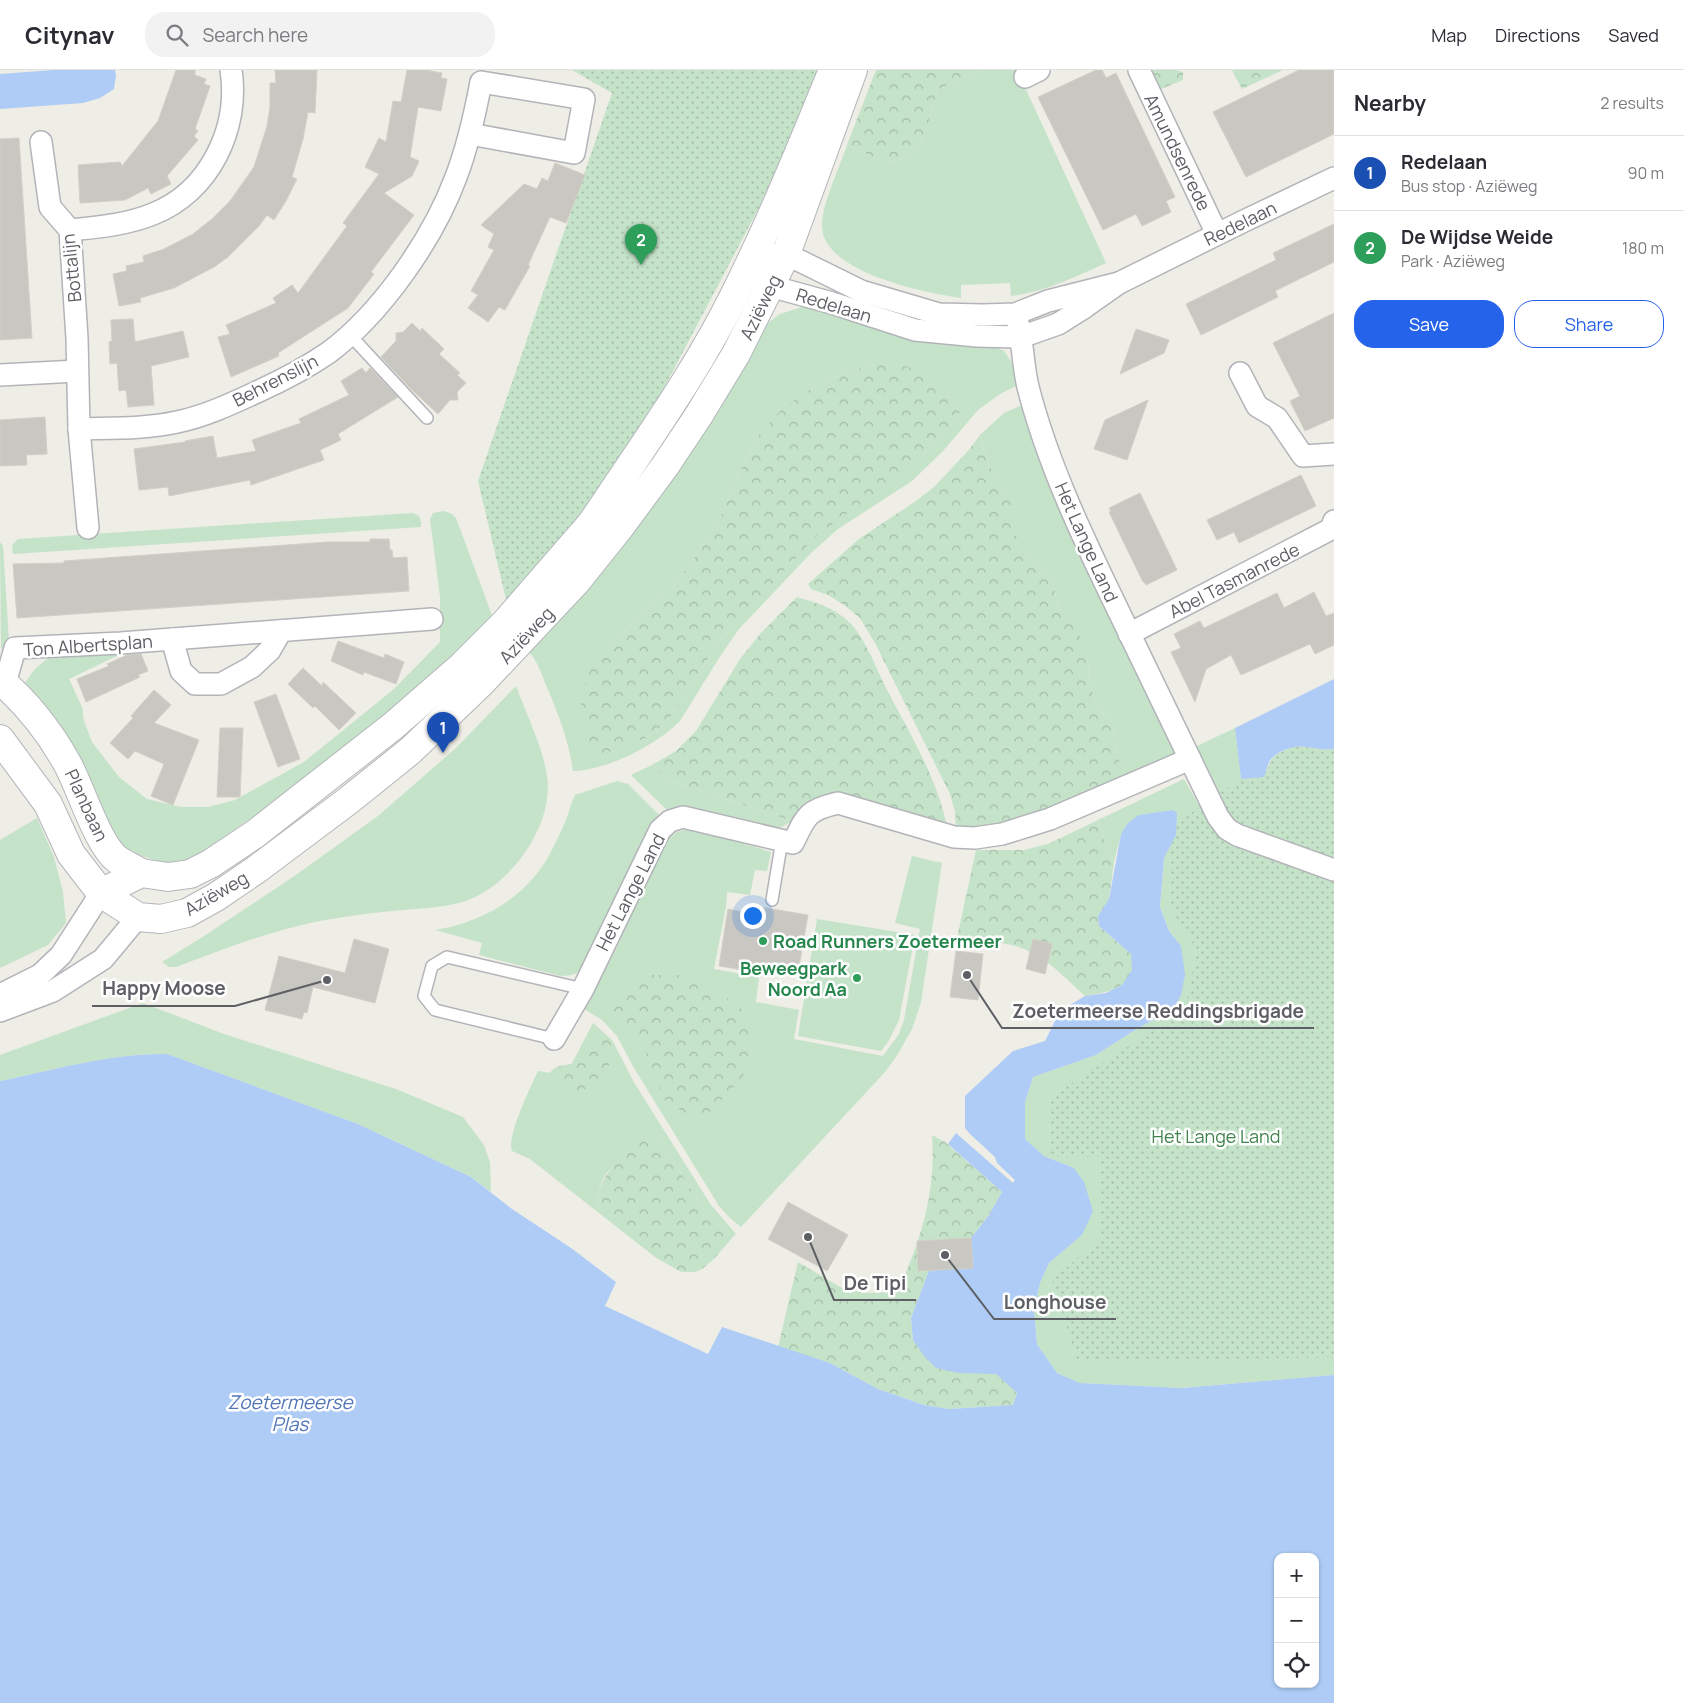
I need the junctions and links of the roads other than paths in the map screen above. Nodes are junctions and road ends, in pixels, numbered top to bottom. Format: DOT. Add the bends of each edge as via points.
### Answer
graph roads {
  1 [pos="231,70"];
  2 [pos="833,70"];
  3 [pos="853,70"];
  4 [pos="1139,70"];
  5 [pos="470,134"];
  6 [pos="41,142"];
  7 [pos="1334,178"];
  8 [pos="70,230"];
  9 [pos="1217,234"];
  10 [pos="786,254"];
  11 [pos="754,256"];
  12 [pos="1119,283"];
  13 [pos="770,286"];
  14 [pos="1016,314"];
  15 [pos="350,335"];
  16 [pos="1021,337"];
  17 [pos="77,370"];
  18 [pos="1240,373"];
  19 [pos="0,375"];
  20 [pos="427,418"];
  21 [pos="79,429"];
  22 [pos="1334,454"];
  23 [pos="1334,521"];
  24 [pos="88,528"];
  25 [pos="432,619"];
  26 [pos="282,631"];
  27 [pos="1129,634"];
  28 [pos="172,639"];
  29 [pos="472,674"];
  30 [pos="2,684"];
  31 [pos="0,739"];
  32 [pos="1190,760"];
  33 [pos="782,840"];
  34 [pos="1334,870"];
  35 [pos="141,872"];
  36 [pos="101,893"];
  37 [pos="772,900"];
  38 [pos="138,917"];
  39 [pos="583,989"];
  40 [pos="0,995"];
  41 [pos="0,1011"];
  42 [pos="554,1039"];
  1 -- 8 [label="street" via="233,95 219,154 191,189 154,214 107,226"];
  2 -- 11 [label="street, Aziëweg"];
  3 -- 10 [label="street, Aziëweg"];
  4 -- 9 [label="street, Amundsenrede"];
  5 -- 5 [label="street, Behrenslijn" via="574,153 584,99 481,82"];
  5 -- 15 [label="street, Behrenslijn" via="456,178 440,213 412,260"];
  6 -- 8 [label="street, Bottalijn" via="50,206"];
  7 -- 9 [label="street, Redelaan"];
  8 -- 17 [label="street, Bottalijn"];
  9 -- 12 [label="street, Redelaan"];
  10 -- 11 [label="street, Redelaan"];
  10 -- 13 [label="street, Aziëweg"];
  10 -- 14 [label="street, Redelaan" via="861,291 939,314"];
  11 -- 13 [label="street"];
  11 -- 29 [label="street, Aziëweg" via="694,367 604,505 505,623"];
  12 -- 14 [label="street, Redelaan" via="1048,301"];
  12 -- 16 [label="street, Redelaan" via="1058,324"];
  13 -- 16 [label="street, Redelaan" via="915,330"];
  13 -- 29 [label="street, Aziëweg" via="736,354 699,415 626,519 576,582"];
  14 -- 16 [label="street, Het Lange Land"];
  15 -- 20 [label="lane"];
  15 -- 21 [label="street, Behrenslijn" via="294,374 216,410 177,422"];
  16 -- 27 [label="street, Het Lange Land" via="1028,388 1046,445 1068,504"];
  17 -- 19 [label="street"];
  17 -- 21 [label="street, Bottalijn"];
  18 -- 22 [label="street" via="1257,406 1277,418 1303,456"];
  21 -- 24 [label="street, Bottalijn"];
  23 -- 27 [label="street, Abel Tasmanrede" via="1332,530"];
  25 -- 26 [label="street, Ton Albertsplan"];
  26 -- 28 [label="street, Ton Albertsplan"];
  26 -- 28 [label="street, Ton Albertsplan" via="270,650 252,667 221,684 196,684 181,671"];
  27 -- 32 [label="street, Het Lange Land"];
  28 -- 30 [label="street, Ton Albertsplan" via="15,648"];
  29 -- 35 [label="street, Aziëweg" via="378,738 255,834 210,864 190,874 168,877"];
  29 -- 38 [label="street, Aziëweg" via="410,751 257,869 187,913 162,919"];
  30 -- 35 [label="street, Planbaan" via="20,698 49,733 68,764 106,847 117,859"];
  31 -- 36 [label="street, Planbaan" via="48,804 71,854"];
  32 -- 33 [label="street" via="1050,818 1002,834 954,837 838,802 821,807 805,818 792,843"];
  32 -- 34 [label="street, Het Lange Land" via="1227,829"];
  33 -- 37 [label="lane"];
  33 -- 39 [label="street, Het Lange Land" via="683,817 670,821 660,830"];
  35 -- 36 [label="street"];
  35 -- 38 [label="street"];
  36 -- 38 [label="street, Planbaan"];
  36 -- 40 [label="street" via="61,955 40,975"];
  38 -- 41 [label="street" via="103,959 53,990"];
  39 -- 42 [label="street, Het Lange Land"];
  39 -- 42 [label="lane" via="447,957 432,966 424,996 435,1010"];
}
